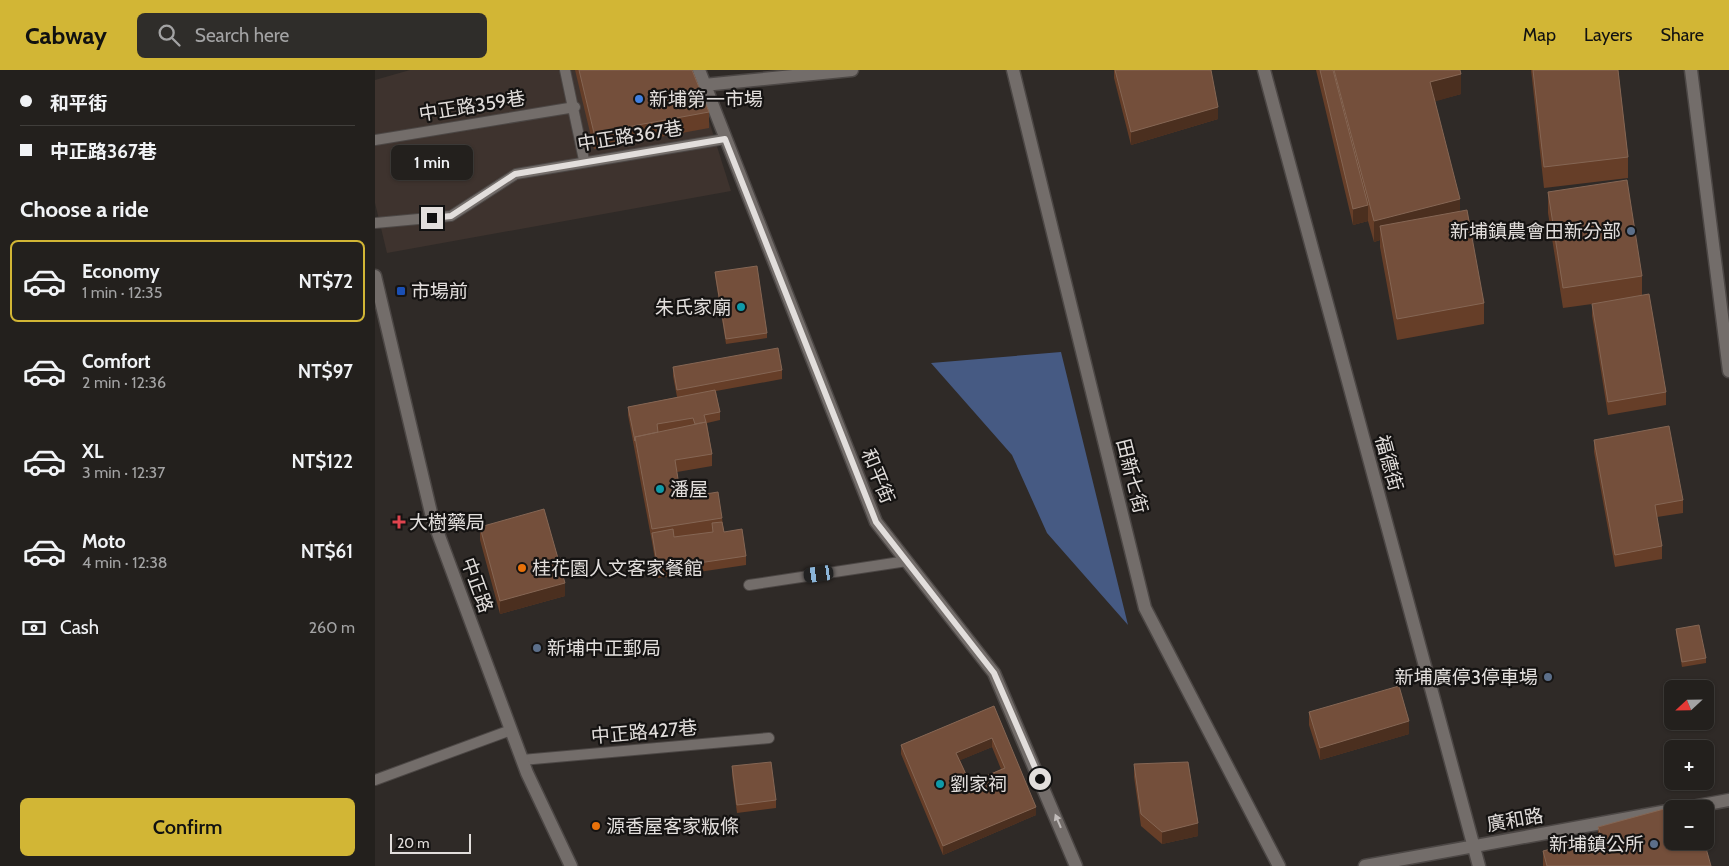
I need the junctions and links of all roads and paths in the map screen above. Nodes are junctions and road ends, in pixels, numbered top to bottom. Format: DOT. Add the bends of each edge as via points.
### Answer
graph roads {
  1 [pos="565,70"];
  2 [pos="699,70"];
  3 [pos="852,70"];
  4 [pos="1013,70"];
  5 [pos="1264,70"];
  6 [pos="1691,70"];
  7 [pos="704,85"];
  8 [pos="575,107"];
  9 [pos="725,139"];
  10 [pos="375,140"];
  11 [pos="584,160"];
  12 [pos="375,223"];
  13 [pos="375,276"];
  14 [pos="1729,371"];
  15 [pos="907,562"];
  16 [pos="749,585"];
  17 [pos="511,730"];
  18 [pos="769,738"];
  19 [pos="522,760"];
  20 [pos="375,780"];
  21 [pos="1729,800"];
  22 [pos="1714,803"];
  23 [pos="1664,812"];
  24 [pos="1473,846"];
  25 [pos="571,866"];
  26 [pos="1076,866"];
  27 [pos="1279,866"];
  28 [pos="1365,866"];
  29 [pos="1479,866"];
  1 -- 8 [label="lane"];
  2 -- 7 [label="street, 和平街"];
  3 -- 7 [label="street"];
  4 -- 27 [label="street, 田新七街" via="1145,608"];
  5 -- 24 [label="street, 福德街"];
  6 -- 14 [label="street"];
  7 -- 9 [label="street, 和平街"];
  8 -- 10 [label="lane, 中正路359巷"];
  8 -- 11 [label="lane"];
  9 -- 11 [label="lane, 中正路367巷"];
  9 -- 15 [label="street, 和平街" via="876,522"];
  11 -- 12 [label="lane, 中正路367巷" via="515,174 451,216"];
  13 -- 17 [label="street, 中正路" via="431,517"];
  15 -- 16 [label="lane"];
  26 -- 15 [label="street, 和平街, one-way" via="994,673"];
  17 -- 19 [label="street, 中正路"];
  17 -- 20 [label="lane"];
  18 -- 19 [label="lane, 中正路427巷"];
  19 -- 25 [label="street, 中正路"];
  21 -- 22 [label="street"];
  23 -- 24 [label="street, 廣和路"];
  24 -- 28 [label="street, 廣和路"];
  24 -- 29 [label="street, 福德街"];
}
